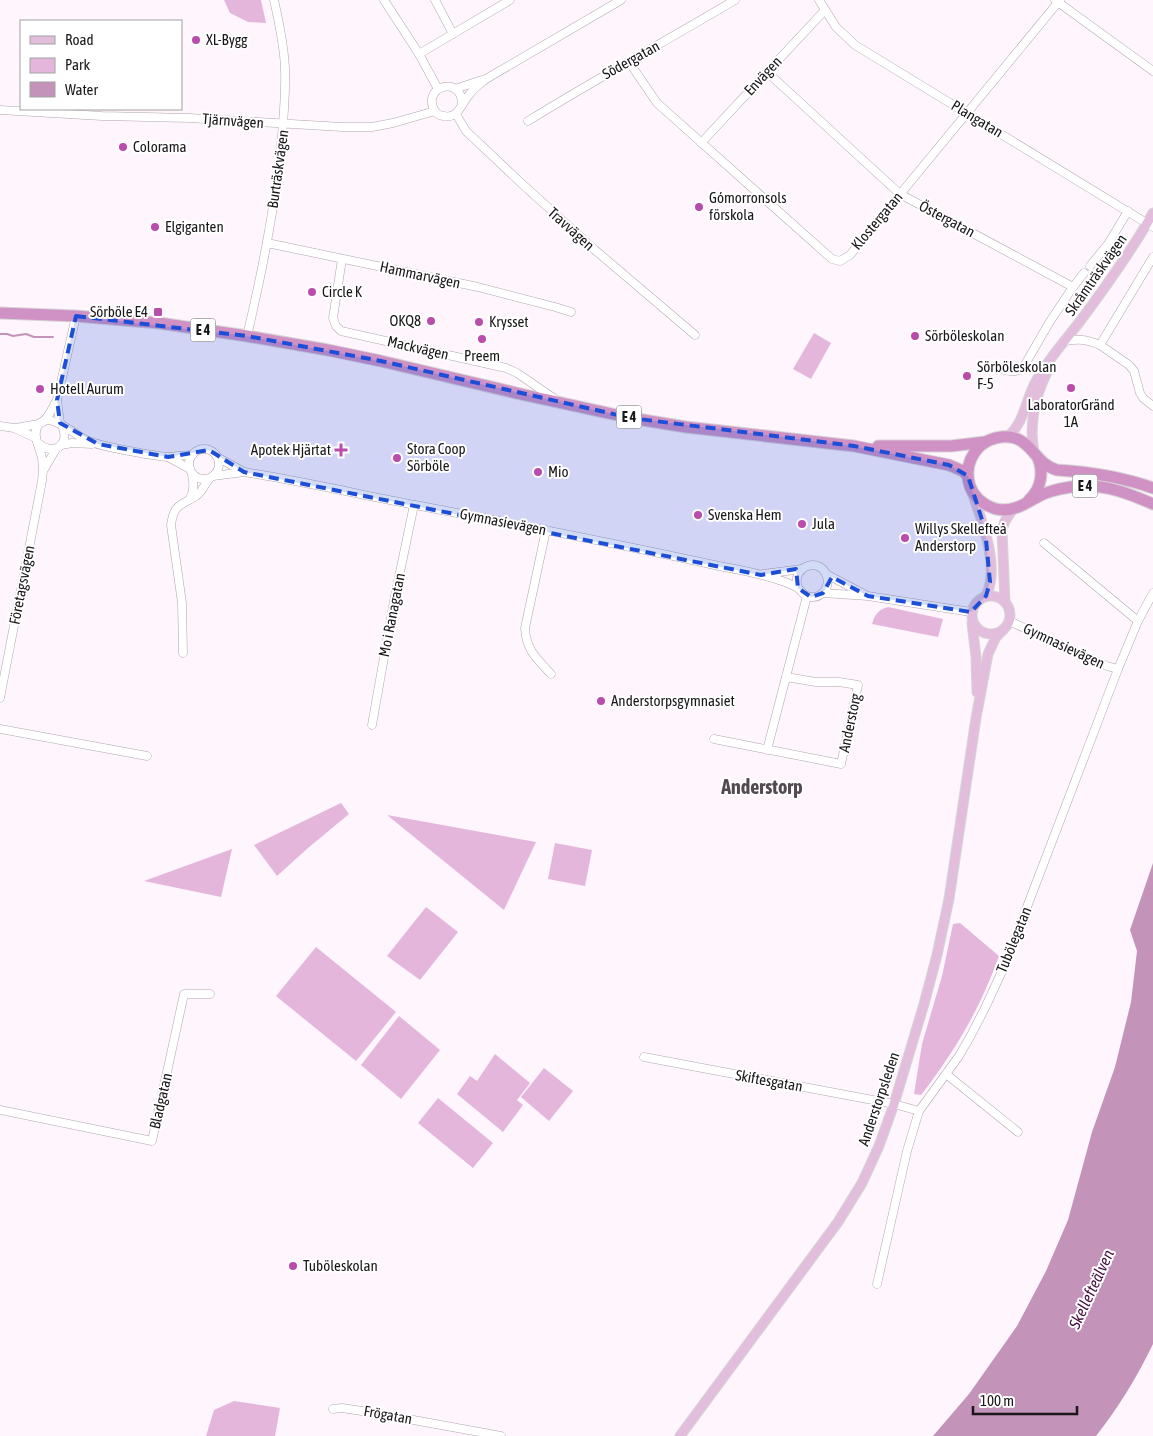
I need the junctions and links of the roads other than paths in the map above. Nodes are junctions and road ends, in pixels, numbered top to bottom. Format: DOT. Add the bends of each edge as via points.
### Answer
graph roads {
  1 [pos="274,0"];
  2 [pos="384,0"];
  3 [pos="434,0"];
  4 [pos="510,0"];
  5 [pos="621,0"];
  6 [pos="735,0"];
  7 [pos="819,0"];
  8 [pos="1058,1"];
  9 [pos="825,10"];
  10 [pos="452,34"];
  11 [pos="419,54"];
  12 [pos="629,62"];
  13 [pos="1153,71"];
  14 [pos="767,72"];
  15 [pos="486,79"];
  16 [pos="438,89"];
  17 [pos="455,89"];
  18 [pos="462,104"];
  19 [pos="0,110"];
  20 [pos="435,111"];
  21 [pos="967,113"];
  22 [pos="456,114"];
  23 [pos="528,121"];
  24 [pos="284,124"];
  25 [pos="701,143"];
  26 [pos="900,194"];
  27 [pos="1128,212"];
  28 [pos="1153,213"];
  29 [pos="1150,225"];
  30 [pos="267,243"];
  31 [pos="1153,257"];
  32 [pos="342,259"];
  33 [pos="1090,266"];
  34 [pos="1084,273"];
  35 [pos="1073,287"];
  36 [pos="571,312"];
  37 [pos="0,313"];
  38 [pos="76,316"];
  39 [pos="696,335"];
  40 [pos="247,336"];
  41 [pos="1065,342"];
  42 [pos="1100,345"];
  43 [pos="1058,350"];
  44 [pos="1004,370"];
  45 [pos="57,400"];
  46 [pos="559,402"];
  47 [pos="1153,406"];
  48 [pos="41,423"];
  49 [pos="61,424"];
  50 [pos="0,426"];
  51 [pos="14,428"];
  52 [pos="1007,437"];
  53 [pos="37,441"];
  54 [pos="985,442"];
  55 [pos="98,444"];
  56 [pos="854,446"];
  57 [pos="59,447"];
  58 [pos="1035,453"];
  59 [pos="192,455"];
  60 [pos="168,457"];
  61 [pos="217,457"];
  62 [pos="44,472"];
  63 [pos="191,472"];
  64 [pos="244,472"];
  65 [pos="968,476"];
  66 [pos="211,477"];
  67 [pos="1153,488"];
  68 [pos="972,490"];
  69 [pos="190,499"];
  70 [pos="414,504"];
  71 [pos="1153,504"];
  72 [pos="1016,508"];
  73 [pos="546,530"];
  74 [pos="1044,543"];
  75 [pos="802,569"];
  76 [pos="761,574"];
  77 [pos="826,574"];
  78 [pos="798,588"];
  79 [pos="1153,592"];
  80 [pos="823,593"];
  81 [pos="807,596"];
  82 [pos="868,596"];
  83 [pos="986,596"];
  84 [pos="1005,602"];
  85 [pos="971,614"];
  86 [pos="1009,621"];
  87 [pos="1138,621"];
  88 [pos="1004,630"];
  89 [pos="183,653"];
  90 [pos="1118,669"];
  91 [pos="551,674"];
  92 [pos="786,677"];
  93 [pos="0,698"];
  94 [pos="976,718"];
  95 [pos="372,725"];
  96 [pos="0,729"];
  97 [pos="714,739"];
  98 [pos="767,750"];
  99 [pos="147,756"];
  100 [pos="210,994"];
  101 [pos="644,1057"];
  102 [pos="946,1074"];
  103 [pos="894,1104"];
  104 [pos="0,1110"];
  105 [pos="919,1111"];
  106 [pos="1018,1132"];
  107 [pos="877,1284"];
  108 [pos="334,1409"];
  109 [pos="499,1436"];
  110 [pos="680,1436"];
  1 -- 24 [label="street, Burträskvägen" via="285,67"];
  2 -- 11 [label="street"];
  3 -- 10 [label="street"];
  4 -- 10 [label="street"];
  5 -- 15 [label="street"];
  6 -- 12 [label="street, Södergatan"];
  7 -- 9 [label="street, Plangatan"];
  8 -- 13 [label="street"];
  8 -- 21 [label="street, Klostergatan"];
  9 -- 14 [label="street, Envägen"];
  9 -- 21 [label="street, Plangatan" via="836,27 855,45"];
  10 -- 11 [label="street"];
  11 -- 16 [label="street"];
  12 -- 23 [label="street, Södergatan"];
  12 -- 25 [label="street, Klostergatan" via="657,103"];
  14 -- 25 [label="street, Envägen"];
  14 -- 26 [label="street, Östergatan"];
  15 -- 17 [label="street"];
  15 -- 18 [label="street"];
  16 -- 17 [label="street" via="445,86"];
  16 -- 20 [label="street" via="432,98"];
  17 -- 18 [label="street" via="461,95"];
  18 -- 22 [label="street"];
  19 -- 24 [label="street, Tjärnvägen"];
  20 -- 22 [label="street" via="446,117"];
  20 -- 24 [label="street, Tjärnvägen" via="372,127"];
  21 -- 26 [label="street, Klostergatan"];
  21 -- 27 [label="street, Plangatan"];
  22 -- 39 [label="street, Travvägen" via="466,131 520,182"];
  24 -- 30 [label="street, Burträskvägen"];
  25 -- 26 [label="street, Klostergatan" via="832,258 840,261 850,255"];
  26 -- 35 [label="street, Östergatan"];
  27 -- 29 [label="street, Plangatan"];
  27 -- 33 [label="street"];
  28 -- 29 [label="main road, Skråmträskvägen"];
  29 -- 41 [label="main road, Skråmträskvägen"];
  30 -- 32 [label="street, Hammarvägen"];
  30 -- 40 [label="street, Burträskvägen"];
  31 -- 42 [label="street"];
  32 -- 36 [label="street, Hammarvägen" via="478,287"];
  32 -- 46 [label="street, Mackvägen" via="333,318 342,331 506,368"];
  34 -- 35 [label="street"];
  35 -- 44 [label="street" via="1023,368 1012,372"];
  37 -- 38 [label="highway, E 4"];
  38 -- 40 [label="highway, E 4" via="159,323"];
  38 -- 45 [label="street"];
  40 -- 46 [label="highway, E 4" via="337,352"];
  41 -- 42 [label="street" via="1080,339"];
  41 -- 43 [label="main road, Skråmträskvägen"];
  42 -- 47 [label="street" via="1129,365 1140,393"];
  43 -- 52 [label="main road, Skråmträskvägen" via="1039,375 1020,422"];
  43 -- 58 [label="main road, Skråmträskvägen" via="1039,391 1033,417"];
  45 -- 48 [label="street"];
  45 -- 49 [label="street"];
  46 -- 56 [label="highway, E 4" via="686,427"];
  48 -- 49 [label="street" via="52,420"];
  48 -- 51 [label="street"];
  48 -- 53 [label="street" via="36,431"];
  49 -- 55 [label="street"];
  49 -- 57 [label="street" via="65,435"];
  50 -- 51 [label="street"];
  51 -- 53 [label="street"];
  52 -- 54 [label="highway"];
  52 -- 58 [label="highway" via="1020,440"];
  53 -- 57 [label="street" via="43,448"];
  53 -- 62 [label="street, Företagsvägen"];
  54 -- 56 [label="highway, E 4" via="951,446"];
  54 -- 65 [label="highway" via="972,457"];
  55 -- 57 [label="street"];
  55 -- 60 [label="street"];
  56 -- 65 [label="highway, E 4" via="949,465"];
  57 -- 62 [label="street, Företagsvägen"];
  58 -- 67 [label="highway, E 4" via="1050,468 1107,475"];
  58 -- 72 [label="highway" via="1041,471 1039,486 1032,497"];
  59 -- 60 [label="street"];
  59 -- 61 [label="street" via="204,449"];
  59 -- 63 [label="street"];
  60 -- 63 [label="street"];
  61 -- 64 [label="street, Gymnasievägen"];
  61 -- 66 [label="street" via="218,468"];
  62 -- 93 [label="street, Företagsvägen"];
  63 -- 66 [label="street" via="200,479"];
  63 -- 69 [label="street" via="194,487"];
  64 -- 66 [label="street, Gymnasievägen"];
  64 -- 70 [label="street, Gymnasievägen"];
  65 -- 68 [label="highway"];
  66 -- 69 [label="street" via="198,495"];
  68 -- 72 [label="highway" via="990,507 1001,510"];
  68 -- 83 [label="main road" via="990,555 990,582"];
  69 -- 89 [label="street" via="172,514 171,526 182,603"];
  70 -- 73 [label="street, Gymnasievägen"];
  70 -- 95 [label="street, Mo i Ranagatan"];
  71 -- 72 [label="highway, E 4" via="1116,490 1079,486 1046,493"];
  72 -- 84 [label="main road" via="1002,530"];
  73 -- 76 [label="street, Gymnasievägen"];
  73 -- 91 [label="street" via="525,628 530,649"];
  74 -- 87 [label="street"];
  75 -- 76 [label="street, Gymnasievägen"];
  75 -- 77 [label="street" via="817,566"];
  75 -- 78 [label="street" via="797,576"];
  76 -- 78 [label="street, Gymnasievägen"];
  77 -- 80 [label="street" via="828,582"];
  77 -- 82 [label="street"];
  78 -- 81 [label="street"];
  79 -- 87 [label="street, Tubölegatan"];
  80 -- 81 [label="street" via="816,597"];
  80 -- 82 [label="street"];
  81 -- 92 [label="street"];
  82 -- 85 [label="street"];
  83 -- 84 [label="main road" via="995,596"];
  83 -- 85 [label="main road" via="977,601"];
  84 -- 86 [label="main road" via="1010,611"];
  85 -- 88 [label="main road" via="974,626 983,633"];
  85 -- 94 [label="main road, Anderstorpsleden" via="976,657"];
  86 -- 88 [label="main road"];
  86 -- 90 [label="street, Gymnasievägen"];
  87 -- 90 [label="street, Tubölegatan"];
  88 -- 94 [label="main road, Anderstorpsleden" via="996,637 988,654"];
  90 -- 102 [label="street, Tubölegatan" via="1004,967 986,1008"];
  92 -- 98 [label="street"];
  92 -- 98 [label="street, Anderstorg" via="858,684 841,764"];
  94 -- 103 [label="main road, Anderstorpsleden" via="949,899 924,1004"];
  96 -- 99 [label="street"];
  97 -- 98 [label="street, Anderstorg"];
  100 -- 104 [label="street, Bladgatan" via="184,994 152,1141"];
  101 -- 103 [label="street, Skiftesgatan"];
  102 -- 105 [label="street, Tubölegatan"];
  102 -- 106 [label="street"];
  103 -- 105 [label="street, Skiftesgatan"];
  103 -- 110 [label="main road, Anderstorpsleden" via="862,1183 838,1222"];
  105 -- 107 [label="street, Tubölegatan"];
  108 -- 109 [label="street, Frögatan" via="375,1413"];
}
